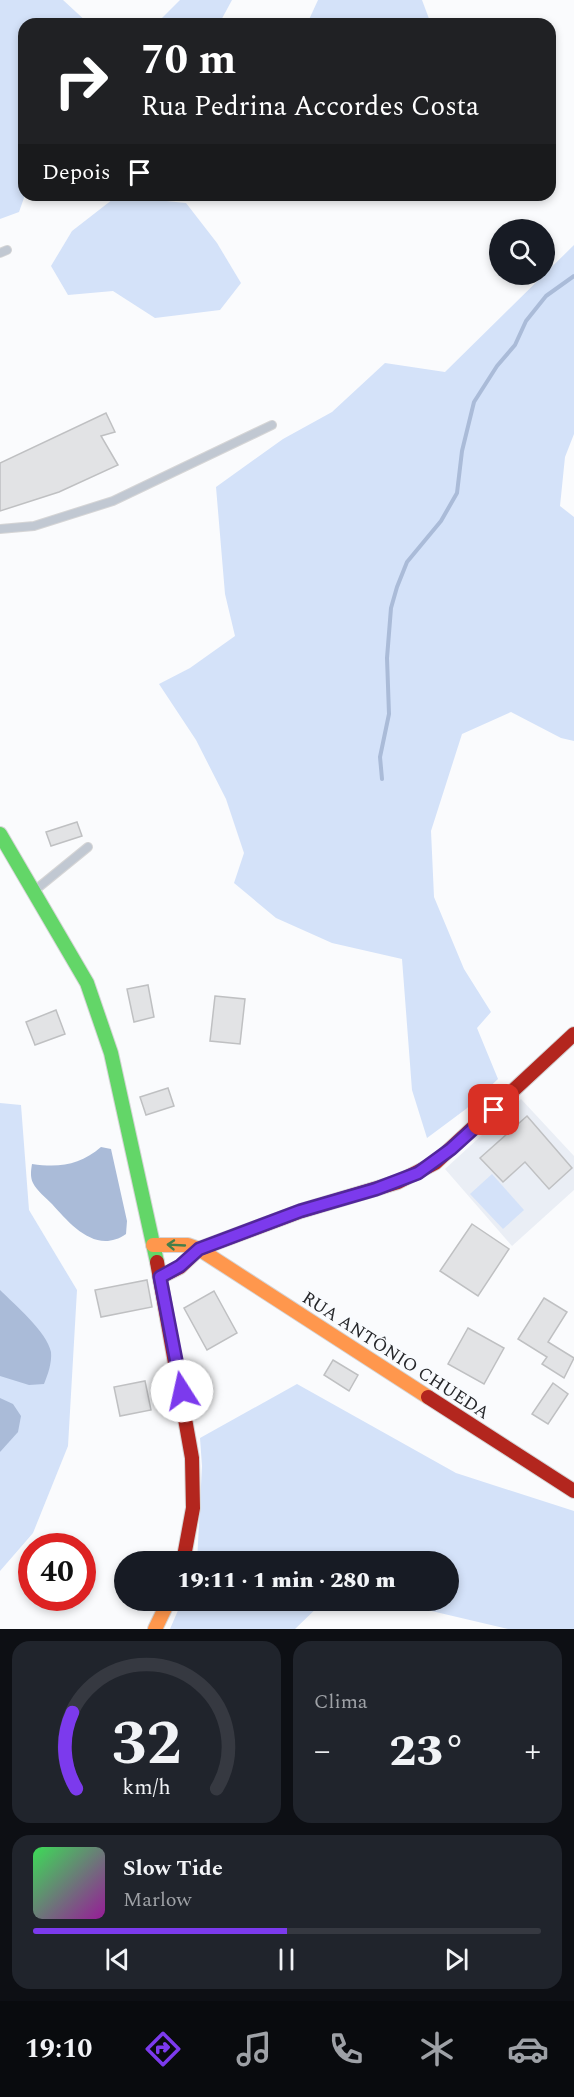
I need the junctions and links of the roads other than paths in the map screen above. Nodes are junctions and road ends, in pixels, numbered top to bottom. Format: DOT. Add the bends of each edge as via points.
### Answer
graph roads {
  1 [pos="272,425"];
  2 [pos="0,529"];
  3 [pos="0,834"];
  4 [pos="88,847"];
  5 [pos="34,891"];
  6 [pos="574,1034"];
  7 [pos="153,1245"];
  8 [pos="199,1249"];
  9 [pos="160,1277"];
  10 [pos="574,1491"];
  11 [pos="185,1551"];
  12 [pos="164,1611"];
  13 [pos="155,1629"];
  1 -- 2 [label="lane" via="113,501 34,526"];
  3 -- 5 [label="street"];
  4 -- 5 [label="lane"];
  5 -- 7 [label="street" via="97,1005"];
  6 -- 8 [label="street" via="426,1168 398,1182 300,1211"];
  8 -- 7 [label="street, one-way"];
  7 -- 9 [label="street"];
  8 -- 9 [label="street"];
  8 -- 10 [label="street, RUA ANTÔNIO CHUEDA"];
  9 -- 11 [label="street" via="192,1458 193,1508"];
  12 -- 13 [label="street"];
}
